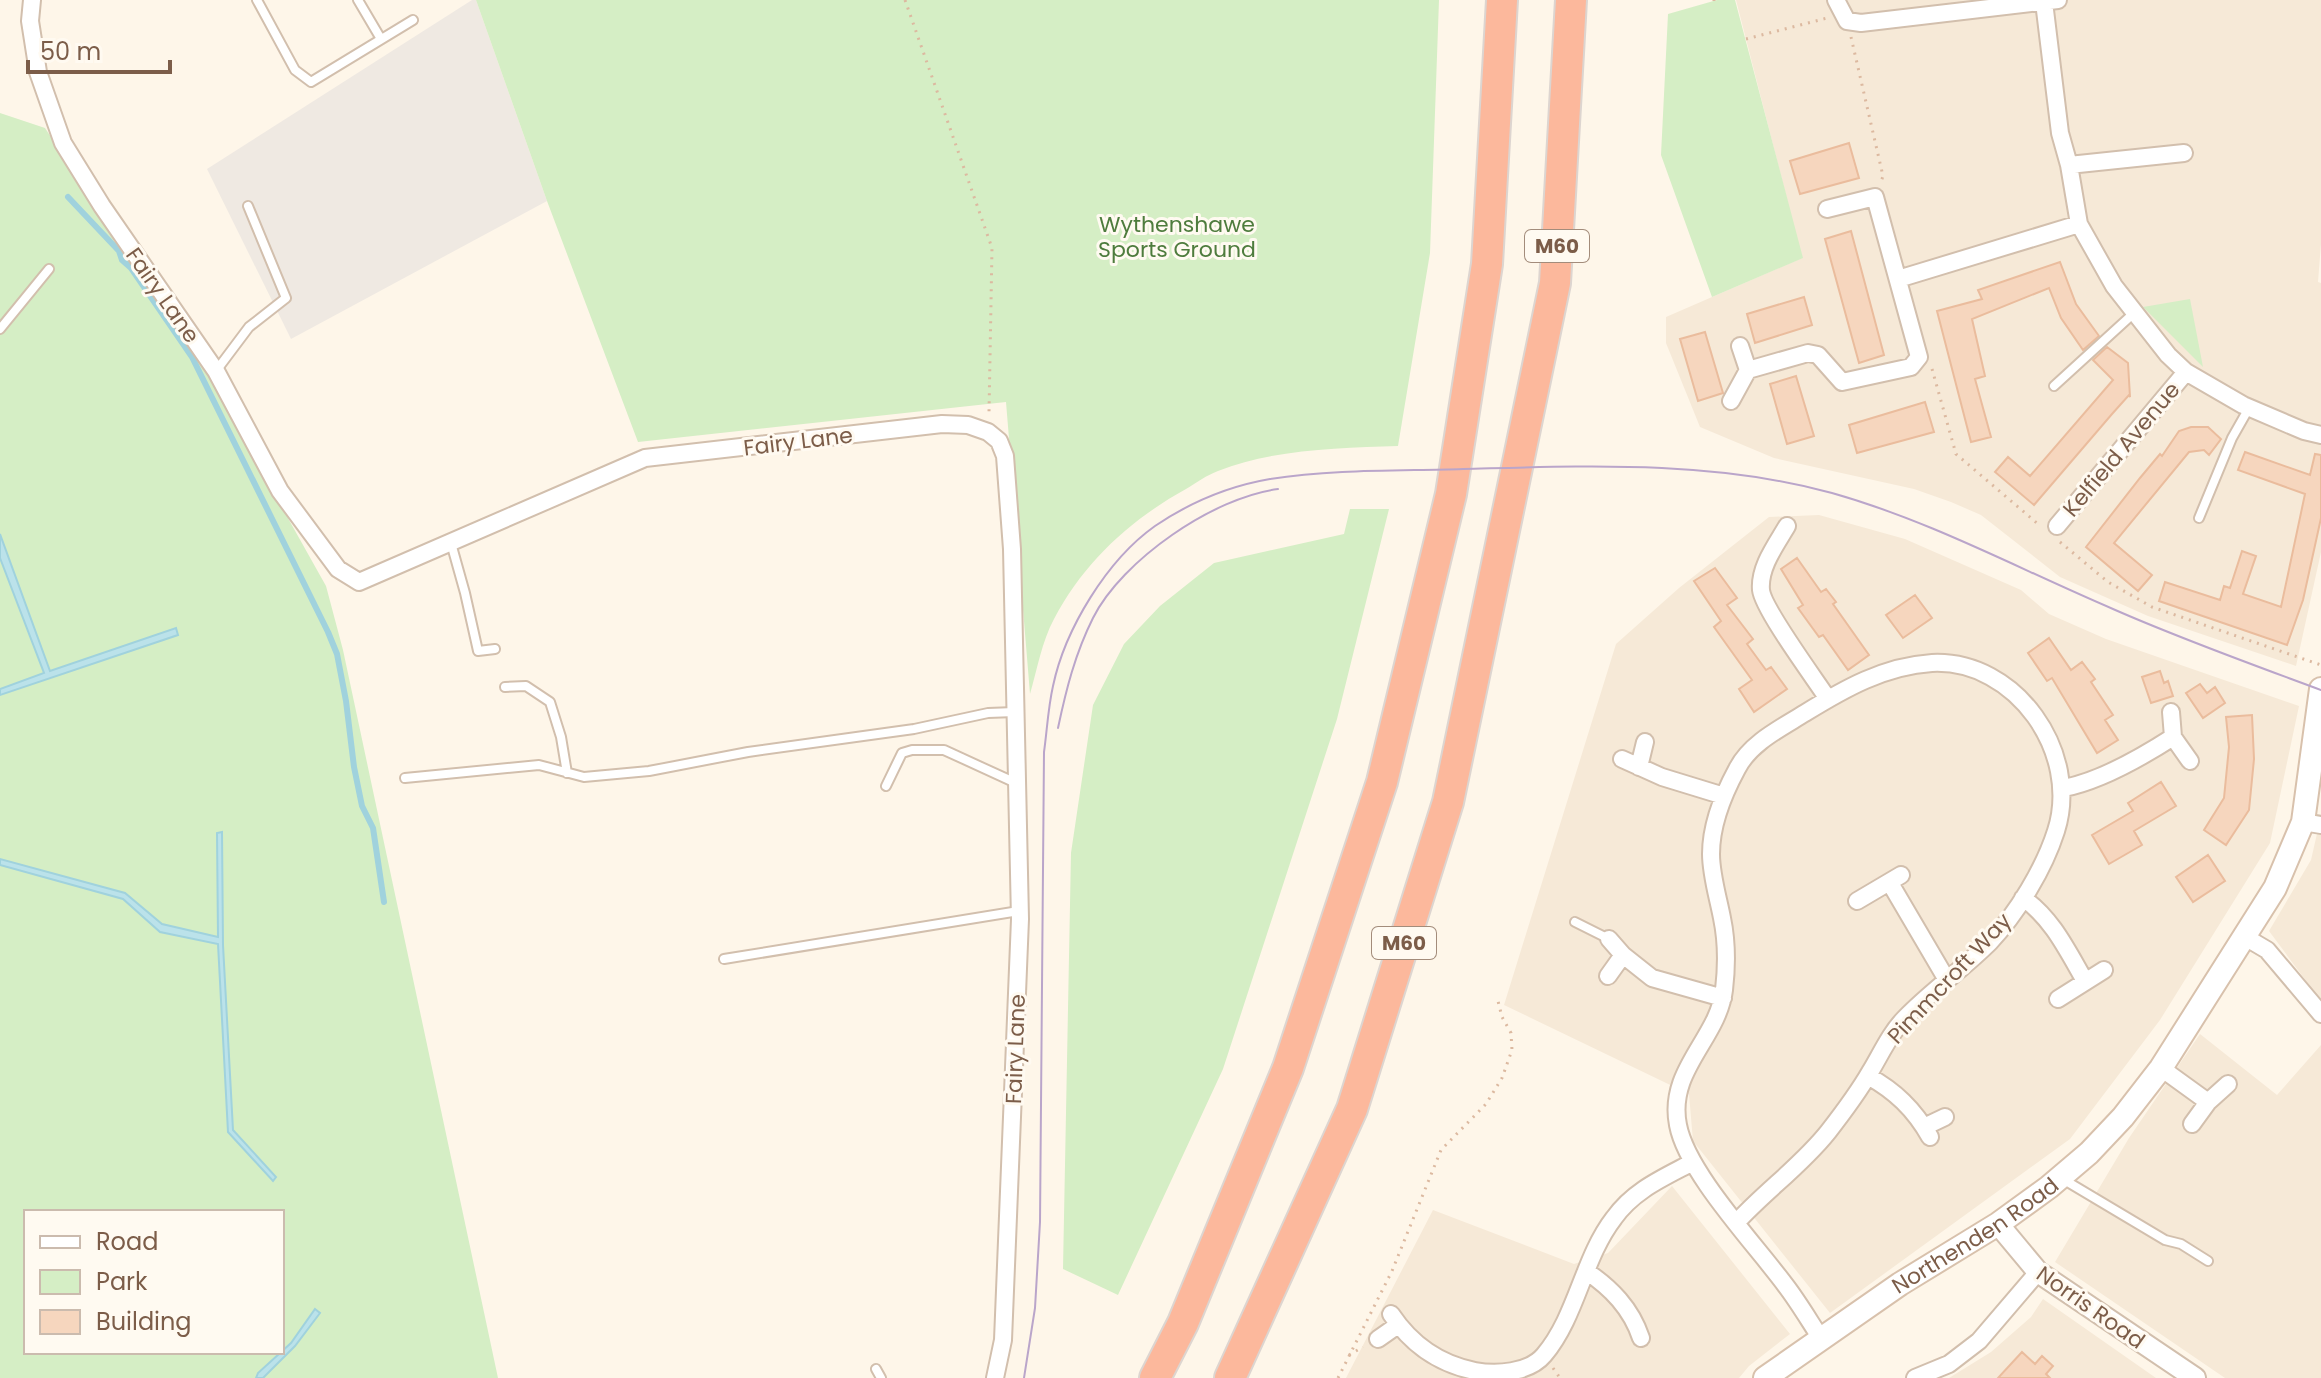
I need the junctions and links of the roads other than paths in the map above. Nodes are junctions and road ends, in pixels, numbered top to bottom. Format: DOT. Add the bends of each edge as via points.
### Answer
graph roads {
  1 [pos="257,0"];
  2 [pos="358,0"];
  3 [pos="1502,0"];
  4 [pos="1571,0"];
  5 [pos="2051,1"];
  6 [pos="29,3"];
  7 [pos="1842,11"];
  8 [pos="413,20"];
  9 [pos="381,39"];
  10 [pos="2184,153"];
  11 [pos="2069,165"];
  12 [pos="248,206"];
  13 [pos="1827,209"];
  14 [pos="2079,224"];
  15 [pos="49,269"];
  16 [pos="1898,279"];
  17 [pos="2134,313"];
  18 [pos="0,329"];
  19 [pos="1740,346"];
  20 [pos="1748,370"];
  21 [pos="216,371"];
  22 [pos="2186,372"];
  23 [pos="2054,386"];
  24 [pos="1731,401"];
  25 [pos="2249,408"];
  26 [pos="2321,435"];
  27 [pos="2199,518"];
  28 [pos="1787,526"];
  29 [pos="2053,530"];
  30 [pos="450,542"];
  31 [pos="495,649"];
  32 [pos="505,687"];
  33 [pos="2321,689"];
  34 [pos="1828,699"];
  35 [pos="1016,712"];
  36 [pos="2171,712"];
  37 [pos="2173,737"];
  38 [pos="1645,742"];
  39 [pos="1622,759"];
  40 [pos="2190,761"];
  41 [pos="1639,767"];
  42 [pos="567,773"];
  43 [pos="405,778"];
  44 [pos="1017,783"];
  45 [pos="886,786"];
  46 [pos="2064,788"];
  47 [pos="1724,796"];
  48 [pos="2312,824"];
  49 [pos="2023,898"];
  50 [pos="1857,901"];
  51 [pos="1020,911"];
  52 [pos="1575,922"];
  53 [pos="2245,937"];
  54 [pos="1609,939"];
  55 [pos="1623,955"];
  56 [pos="724,959"];
  57 [pos="2104,970"];
  58 [pos="1608,976"];
  59 [pos="1947,980"];
  60 [pos="2085,981"];
  61 [pos="1723,998"];
  62 [pos="2058,999"];
  63 [pos="2321,1014"];
  64 [pos="2161,1068"];
  65 [pos="1868,1076"];
  66 [pos="2228,1084"];
  67 [pos="2208,1102"];
  68 [pos="1945,1117"];
  69 [pos="2192,1124"];
  70 [pos="1693,1162"];
  71 [pos="2061,1177"];
  72 [pos="1736,1223"];
  73 [pos="1998,1224"];
  74 [pos="2208,1261"];
  75 [pos="1586,1271"];
  76 [pos="2038,1272"];
  77 [pos="1641,1338"];
  78 [pos="1378,1339"];
  79 [pos="1822,1340"];
  80 [pos="876,1369"];
  81 [pos="1510,1375"];
  82 [pos="881,1378"];
  83 [pos="995,1378"];
  84 [pos="1155,1378"];
  85 [pos="1230,1378"];
  86 [pos="1765,1378"];
  87 [pos="1915,1378"];
  88 [pos="2195,1378"];
  1 -- 9 [label="lane" via="295,70 311,82"];
  2 -- 9 [label="lane"];
  3 -- 84 [label="highway" via="1487,264 1454,478 1382,782 1288,1068 1183,1323"];
  4 -- 85 [label="highway, M60" via="1555,283 1448,802 1352,1109"];
  5 -- 7 [label="street" via="1861,23"];
  5 -- 11 [label="street" via="2060,133"];
  6 -- 21 [label="street, Fairy Lane" via="38,72 63,143"];
  8 -- 9 [label="lane"];
  10 -- 11 [label="street"];
  11 -- 14 [label="street"];
  12 -- 21 [label="lane" via="286,298 249,327"];
  13 -- 16 [label="street" via="1875,197"];
  14 -- 16 [label="street"];
  14 -- 17 [label="street"];
  15 -- 18 [label="lane"];
  16 -- 20 [label="street" via="1919,357 1911,367 1842,382 1818,355 1808,353"];
  17 -- 22 [label="street"];
  17 -- 23 [label="lane"];
  19 -- 20 [label="street"];
  20 -- 24 [label="street"];
  21 -- 30 [label="street, Fairy Lane" via="280,491 338,569 359,582"];
  22 -- 25 [label="street"];
  22 -- 29 [label="street, Kelfield Avenue"];
  25 -- 26 [label="street"];
  25 -- 27 [label="lane"];
  28 -- 34 [label="street" via="1771,554 1761,592"];
  30 -- 31 [label="lane" via="478,651"];
  30 -- 35 [label="street, Fairy Lane" via="645,458 968,425 999,441 1005,456"];
  32 -- 42 [label="lane" via="526,686 550,702"];
  33 -- 48 [label="main road, Northenden Road"];
  34 -- 46 [label="street, Pimmcroft Way" via="1867,677 1902,668 1963,665 2019,697 2039,721 2056,752"];
  34 -- 47 [label="street, Pimmcroft Way" via="1766,737 1739,763"];
  35 -- 42 [label="lane" via="649,771 584,777"];
  35 -- 44 [label="street, Fairy Lane"];
  36 -- 37 [label="street"];
  37 -- 40 [label="street"];
  37 -- 46 [label="street" via="2083,784"];
  38 -- 41 [label="street"];
  39 -- 41 [label="street"];
  41 -- 47 [label="street"];
  42 -- 43 [label="lane" via="539,765"];
  44 -- 45 [label="lane" via="932,749 902,753"];
  44 -- 51 [label="street, Fairy Lane"];
  46 -- 49 [label="street, Pimmcroft Way" via="2057,830"];
  47 -- 61 [label="street, Pimmcroft Way" via="1711,854 1727,960"];
  48 -- 53 [label="main road, Northenden Road"];
  49 -- 59 [label="street, Pimmcroft Way" via="1992,939"];
  49 -- 60 [label="street" via="2054,928"];
  50 -- 59 [label="street" via="1895,879"];
  51 -- 56 [label="lane"];
  51 -- 83 [label="street, Fairy Lane" via="1003,1340"];
  52 -- 54 [label="lane"];
  53 -- 63 [label="street" via="2267,950"];
  53 -- 64 [label="main road, Northenden Road"];
  54 -- 55 [label="street"];
  55 -- 58 [label="street"];
  55 -- 61 [label="street" via="1652,978"];
  57 -- 60 [label="street"];
  59 -- 65 [label="street, Pimmcroft Way" via="1903,1019"];
  60 -- 62 [label="street"];
  61 -- 70 [label="street, Pimmcroft Way" via="1677,1096 1678,1126"];
  64 -- 67 [label="street"];
  64 -- 71 [label="main road, Northenden Road" via="2123,1117"];
  65 -- 68 [label="street" via="1894,1091 1927,1132"];
  65 -- 72 [label="street, Pimmcroft Way" via="1828,1132"];
  66 -- 67 [label="street"];
  67 -- 69 [label="street"];
  70 -- 72 [label="street, Pimmcroft Way"];
  70 -- 75 [label="street" via="1636,1193 1623,1206"];
  71 -- 73 [label="main road, Northenden Road"];
  71 -- 74 [label="lane"];
  72 -- 79 [label="street, Pimmcroft Way"];
  73 -- 76 [label="street, Norris Road"];
  73 -- 79 [label="main road, Northenden Road"];
  75 -- 77 [label="street" via="1627,1309"];
  75 -- 81 [label="street" via="1543,1356"];
  76 -- 87 [label="street" via="1979,1341 1949,1364"];
  76 -- 88 [label="street, Norris Road"];
  78 -- 81 [label="street" via="1394,1319 1424,1350 1443,1361"];
  79 -- 86 [label="main road, Northenden Road"];
  80 -- 82 [label="lane"];
}
